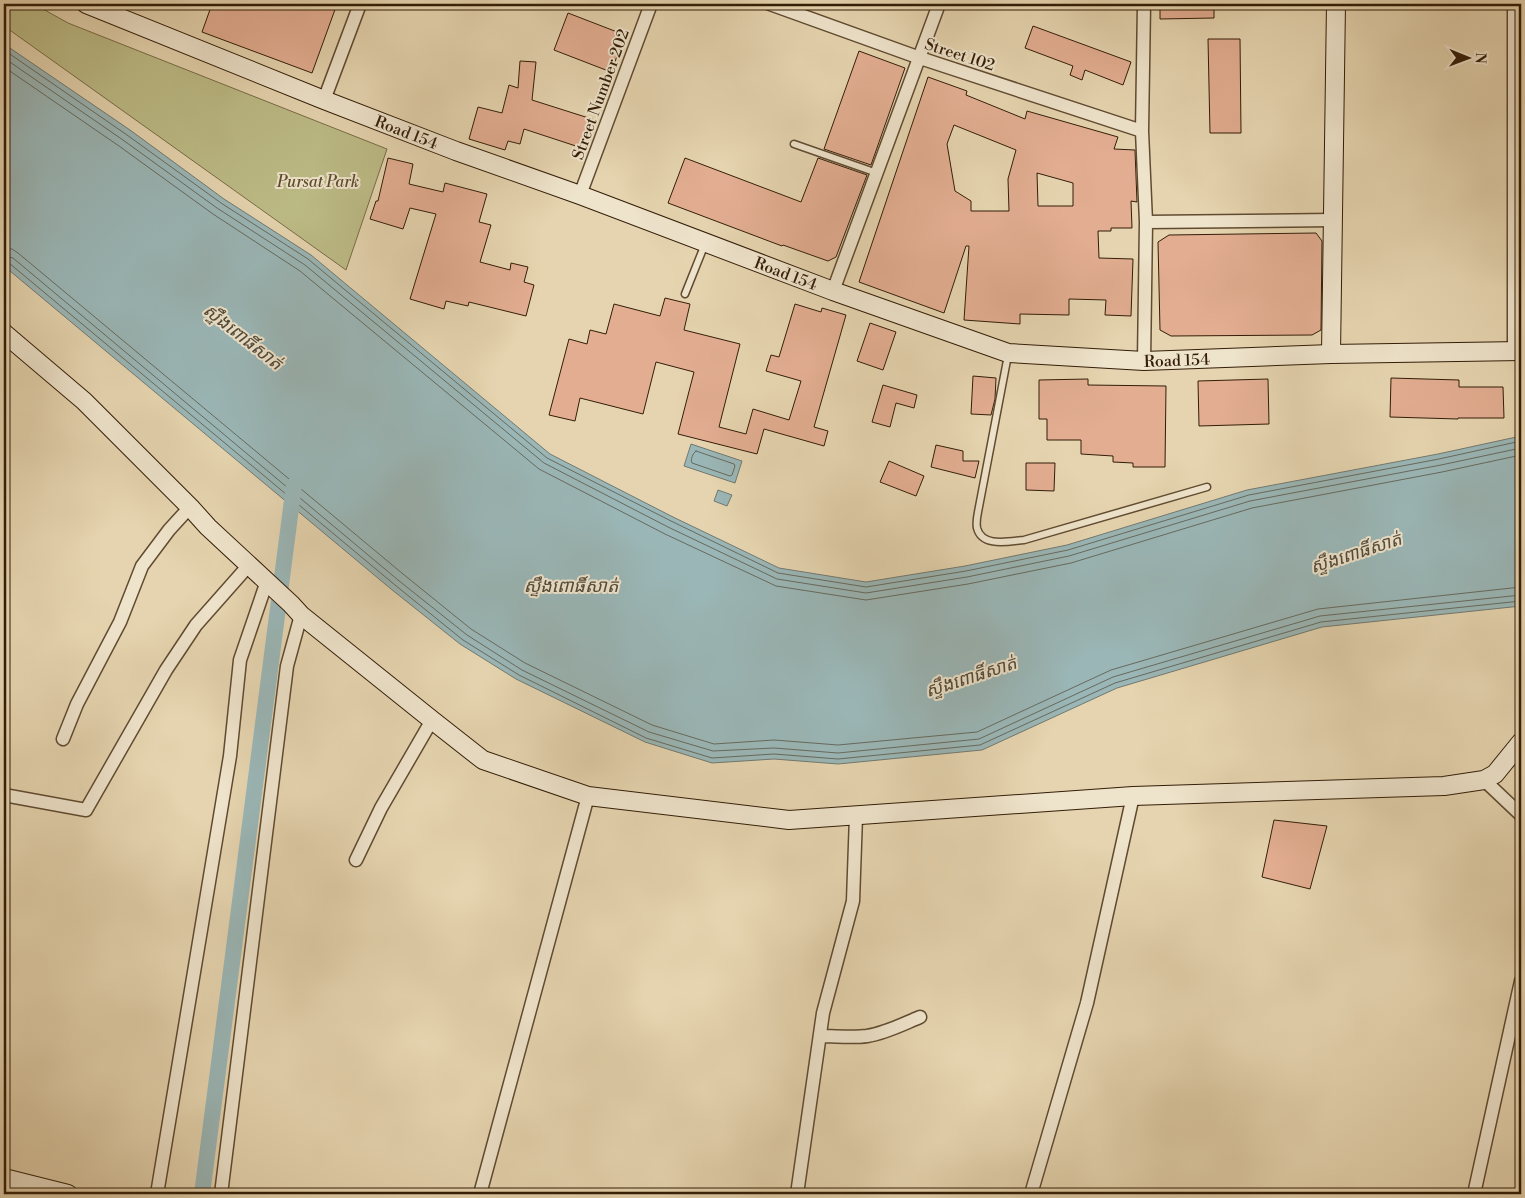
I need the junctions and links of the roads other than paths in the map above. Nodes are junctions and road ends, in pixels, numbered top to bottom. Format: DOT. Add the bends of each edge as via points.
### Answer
graph roads {
  1 [pos="86,4"];
  2 [pos="360,4"];
  3 [pos="651,4"];
  4 [pos="770,4"];
  5 [pos="939,4"];
  6 [pos="1144,4"];
  7 [pos="1336,4"];
  8 [pos="1514,4"];
  9 [pos="920,58"];
  10 [pos="324,100"];
  11 [pos="1142,131"];
  12 [pos="794,144"];
  13 [pos="877,173"];
  14 [pos="580,195"];
  15 [pos="1518,219"];
  16 [pos="1333,220"];
  17 [pos="1146,222"];
  18 [pos="705,243"];
  19 [pos="833,291"];
  20 [pos="685,294"];
  21 [pos="4,333"];
  22 [pos="1008,353"];
  23 [pos="1519,353"];
  24 [pos="1331,354"];
  25 [pos="1144,361"];
  26 [pos="1207,487"];
  27 [pos="190,507"];
  28 [pos="249,565"];
  29 [pos="271,584"];
  30 [pos="296,609"];
  31 [pos="432,720"];
  32 [pos="63,739"];
  33 [pos="1521,742"];
  34 [pos="1484,780"];
  35 [pos="4,794"];
  36 [pos="588,796"];
  37 [pos="1133,796"];
  38 [pos="1521,815"];
  39 [pos="856,816"];
  40 [pos="356,860"];
  41 [pos="1521,981"];
  42 [pos="920,1017"];
  43 [pos="820,1036"];
  44 [pos="4,1178"];
  45 [pos="68,1194"];
  46 [pos="157,1194"];
  47 [pos="221,1194"];
  48 [pos="480,1194"];
  49 [pos="797,1194"];
  50 [pos="1031,1194"];
  51 [pos="1474,1194"];
  1 -- 10 [label="street, Road 154"];
  2 -- 10 [label="street"];
  3 -- 14 [label="street, Street Number 202"];
  4 -- 9 [label="street, Street 102"];
  5 -- 9 [label="street"];
  6 -- 11 [label="street"];
  7 -- 16 [label="street"];
  8 -- 15 [label="street"];
  9 -- 11 [label="street, Street 102"];
  9 -- 13 [label="street"];
  10 -- 14 [label="street, Road 154"];
  11 -- 17 [label="street"];
  12 -- 13 [label="lane"];
  13 -- 19 [label="street"];
  14 -- 18 [label="street, Road 154"];
  15 -- 23 [label="street"];
  16 -- 17 [label="street"];
  16 -- 24 [label="street"];
  17 -- 25 [label="street"];
  18 -- 19 [label="street, Road 154"];
  18 -- 20 [label="lane"];
  19 -- 22 [label="street, Road 154"];
  21 -- 27 [label="street" via="84,401"];
  22 -- 25 [label="street, Road 154"];
  22 -- 26 [label="lane" via="978,512 977,526 986,540 998,543 1024,540"];
  23 -- 24 [label="street, Road 154"];
  24 -- 25 [label="street, Road 154"];
  27 -- 28 [label="street"];
  27 -- 32 [label="street" via="142,566 120,622 77,704"];
  28 -- 29 [label="street"];
  28 -- 35 [label="street" via="196,625 166,670 86,810"];
  29 -- 30 [label="street"];
  29 -- 46 [label="street" via="240,660 230,756"];
  30 -- 31 [label="street"];
  30 -- 47 [label="street"];
  31 -- 36 [label="street" via="483,760"];
  31 -- 40 [label="street" via="381,808"];
  33 -- 34 [label="street" via="1495,774"];
  34 -- 37 [label="street" via="1444,786"];
  34 -- 38 [label="street"];
  36 -- 39 [label="street" via="789,820"];
  36 -- 48 [label="street"];
  37 -- 39 [label="street"];
  37 -- 50 [label="street" via="1087,1003"];
  39 -- 43 [label="street" via="853,901 823,1013"];
  41 -- 51 [label="street"];
  42 -- 43 [label="street" via="869,1036"];
  43 -- 49 [label="street"];
  44 -- 45 [label="street"];
}
